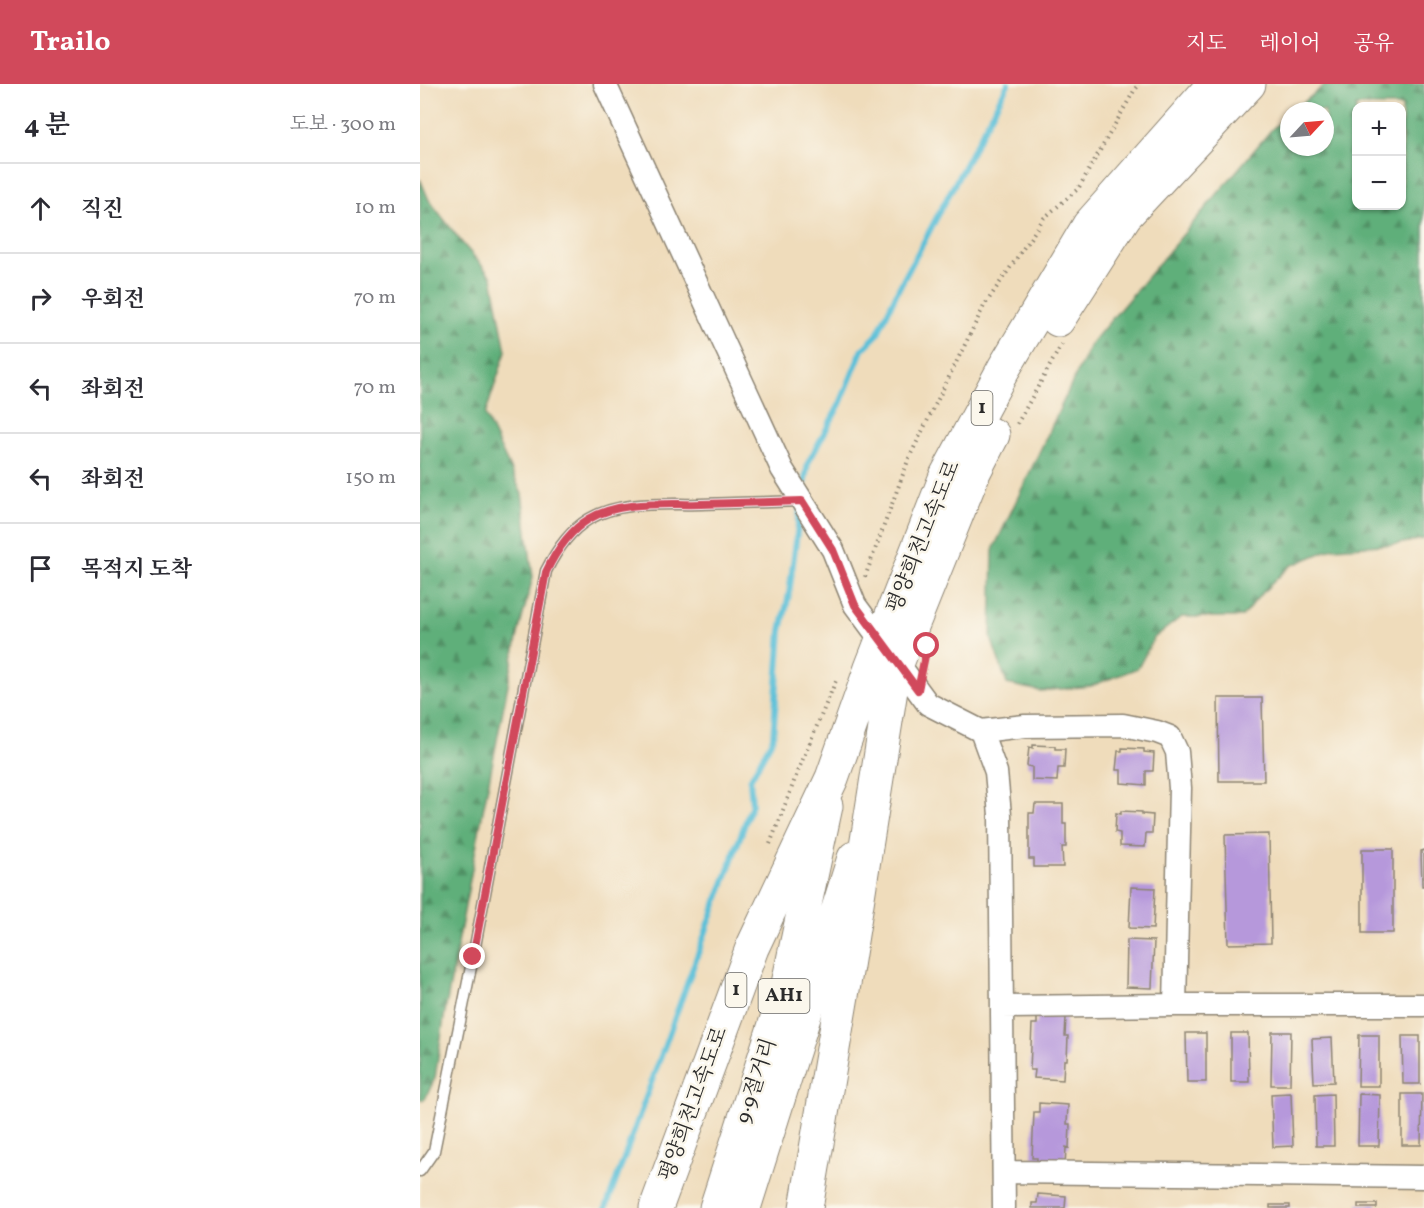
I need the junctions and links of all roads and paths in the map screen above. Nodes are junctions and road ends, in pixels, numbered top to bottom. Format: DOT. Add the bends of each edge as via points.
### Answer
graph roads {
  1 [pos="605,84"];
  2 [pos="1140,84"];
  3 [pos="1214,84"];
  4 [pos="1249,84"];
  5 [pos="1064,340"];
  6 [pos="1012,432"];
  7 [pos="802,501"];
  8 [pos="855,605"];
  9 [pos="890,652"];
  10 [pos="981,731"];
  11 [pos="832,778"];
  12 [pos="873,802"];
  13 [pos="1174,1005"];
  14 [pos="1424,1005"];
  15 [pos="1002,1007"];
  16 [pos="420,1171"];
  17 [pos="1004,1172"];
  18 [pos="1424,1177"];
  19 [pos="656,1208"];
  20 [pos="716,1208"];
  21 [pos="744,1208"];
  22 [pos="806,1208"];
  23 [pos="1004,1208"];
  1 -- 7 [label="street" via="777,458"];
  2 -- 8 [label="path" via="1078,189 1044,218 984,306 909,458"];
  3 -- 9 [label="highway, 평양희천고속도로 / 1" via="1089,225 1010,357 946,476"];
  4 -- 9 [label="highway, 평양희천고속도로 / 1" via="1125,216 1079,285 974,472"];
  5 -- 6 [label="path"];
  7 -- 8 [label="street" via="833,550"];
  7 -- 16 [label="lane" via="638,506 606,512 570,534 553,556 546,572 434,1151"];
  8 -- 9 [label="street"];
  9 -- 10 [label="street" via="928,704"];
  9 -- 11 [label="highway, 평양희천고속도로 / 1"];
  9 -- 12 [label="highway, 평양희천고속도로 / 1" via="894,671"];
  10 -- 13 [label="street" via="1025,726 1123,725 1170,737 1177,752 1180,788"];
  10 -- 15 [label="street" via="996,772 1000,815"];
  11 -- 19 [label="highway, 평양희천고속도로 / 1" via="752,948"];
  11 -- 20 [label="highway, 9·9절거리 / AH1" via="788,984"];
  12 -- 21 [label="highway, 9·9절거리 / AH1"];
  12 -- 22 [label="highway, 평양희천고속도로 / 1"];
  13 -- 14 [label="street"];
  13 -- 15 [label="street"];
  15 -- 17 [label="street"];
  17 -- 18 [label="street"];
  17 -- 23 [label="street"];
}
